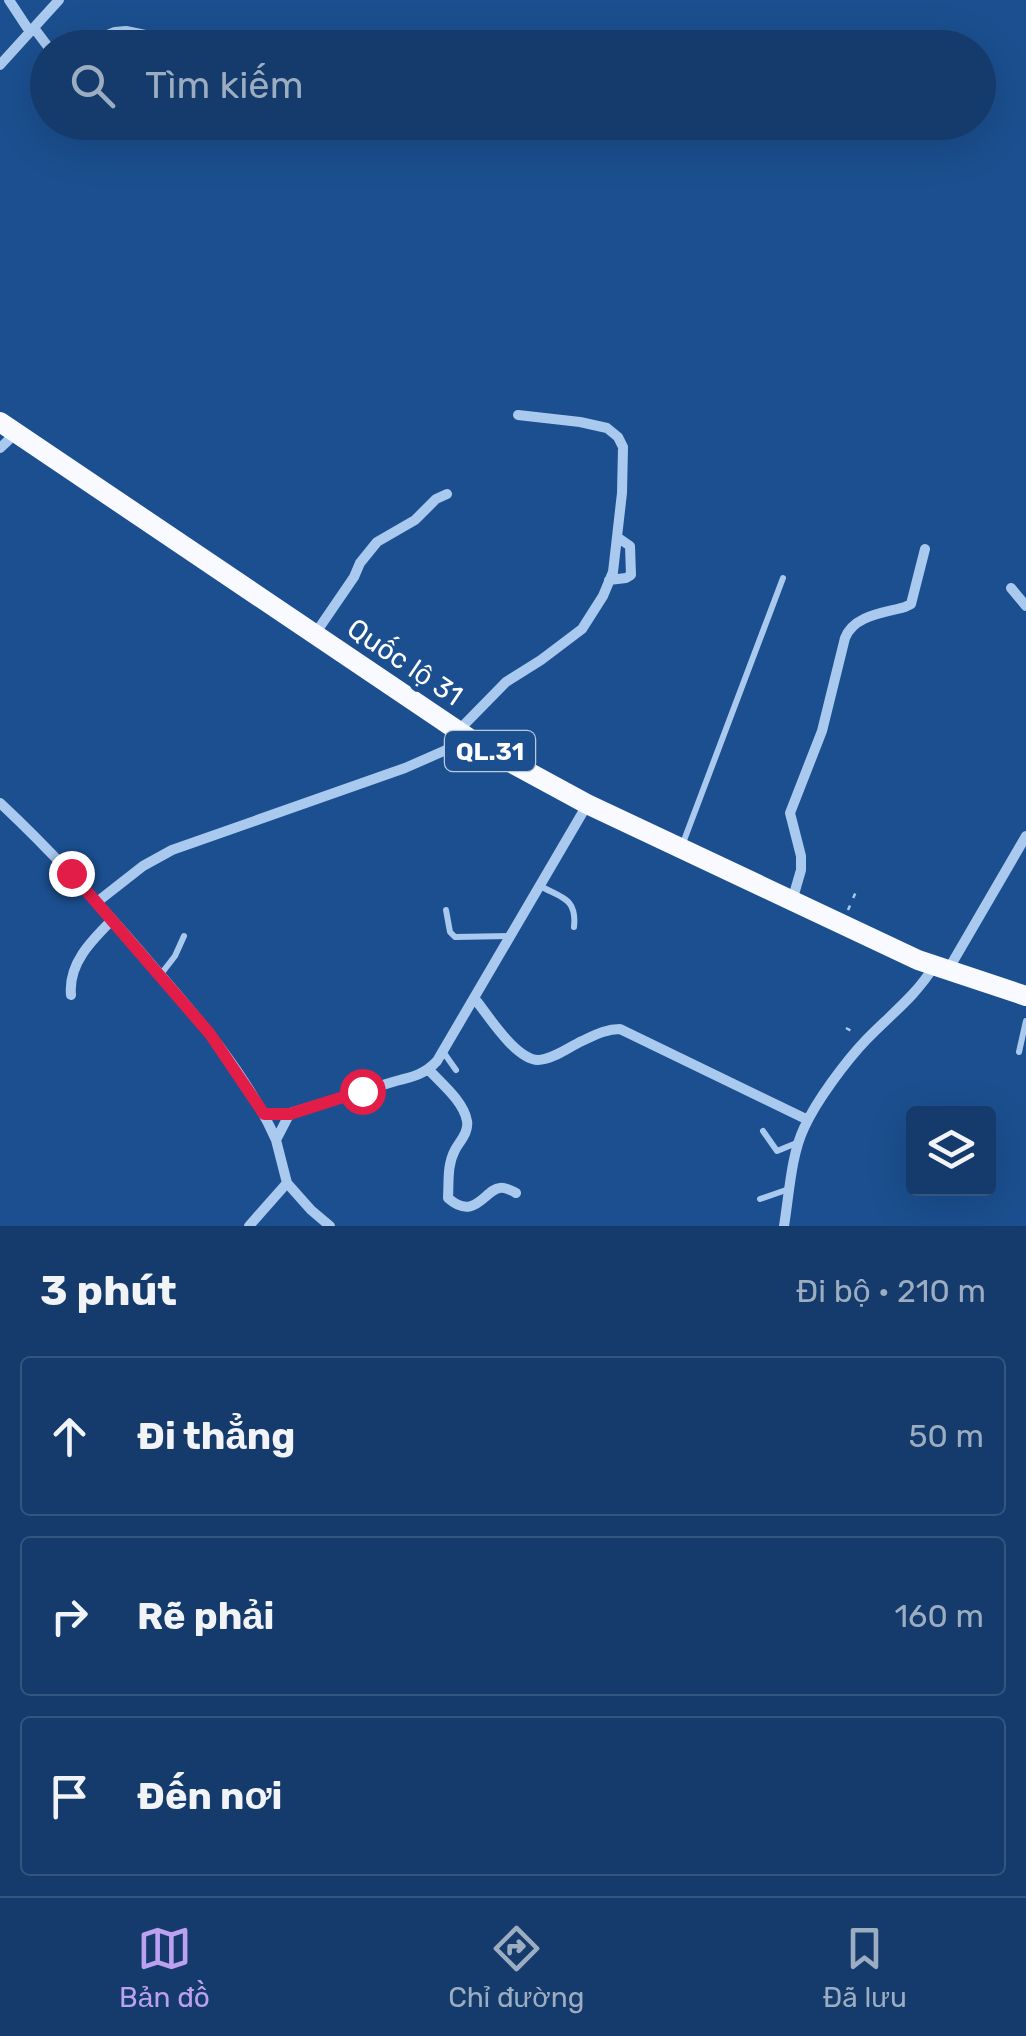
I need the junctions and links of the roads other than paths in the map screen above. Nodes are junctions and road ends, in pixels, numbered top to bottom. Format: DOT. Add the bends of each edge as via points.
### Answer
graph roads {
  1 [pos="8,0"];
  2 [pos="60,0"];
  3 [pos="32,30"];
  4 [pos="30,32"];
  5 [pos="0,66"];
  6 [pos="518,415"];
  7 [pos="8,428"];
  8 [pos="0,448"];
  9 [pos="447,494"];
  10 [pos="618,537"];
  11 [pos="924,550"];
  12 [pos="783,578"];
  13 [pos="610,580"];
  14 [pos="1011,588"];
  15 [pos="1026,606"];
  16 [pos="314,634"];
  17 [pos="461,733"];
  18 [pos="0,803"];
  19 [pos="587,804"];
  20 [pos="1026,836"];
  21 [pos="681,849"];
  22 [pos="540,886"];
  23 [pos="97,902"];
  24 [pos="792,902"];
  25 [pos="446,910"];
  26 [pos="112,920"];
  27 [pos="574,926"];
  28 [pos="184,936"];
  29 [pos="510,936"];
  30 [pos="941,968"];
  31 [pos="160,975"];
  32 [pos="71,995"];
  33 [pos="1026,996"];
  34 [pos="475,999"];
  35 [pos="1026,1021"];
  36 [pos="1020,1052"];
  37 [pos="444,1053"];
  38 [pos="429,1070"];
  39 [pos="456,1070"];
  40 [pos="264,1114"];
  41 [pos="290,1114"];
  42 [pos="808,1120"];
  43 [pos="764,1130"];
  44 [pos="276,1140"];
  45 [pos="800,1141"];
  46 [pos="287,1183"];
  47 [pos="790,1188"];
  48 [pos="516,1193"];
  49 [pos="760,1199"];
  50 [pos="248,1226"];
  51 [pos="330,1226"];
  52 [pos="784,1226"];
  1 -- 3 [label="street"];
  2 -- 3 [label="street"];
  4 -- 5 [label="street"];
  6 -- 10 [label="street" via="580,422 618,437"];
  7 -- 8 [label="street"];
  7 -- 16 [label="highway, Quốc lộ 31 / QL.31"];
  9 -- 16 [label="street" via="378,542"];
  10 -- 13 [label="street"];
  10 -- 13 [label="street" via="630,546 631,575"];
  11 -- 24 [label="street" via="910,604 856,622 845,638 822,731 790,813 801,856"];
  12 -- 21 [label="lane"];
  13 -- 17 [label="street" via="582,629 506,682"];
  14 -- 15 [label="street"];
  16 -- 17 [label="highway, Quốc lộ 31 / QL.31"];
  17 -- 19 [label="highway, Quốc lộ 31 / QL.31"];
  17 -- 23 [label="street" via="446,750 404,768 172,850"];
  18 -- 23 [label="street"];
  19 -- 21 [label="highway, Quốc lộ 31 / QL.31"];
  19 -- 22 [label="street"];
  20 -- 30 [label="street"];
  21 -- 24 [label="highway, Quốc lộ 31 / QL.31"];
  22 -- 27 [label="lane" via="572,905"];
  22 -- 29 [label="street"];
  23 -- 26 [label="street"];
  24 -- 30 [label="highway, Quốc lộ 31 / QL.31"];
  25 -- 29 [label="lane" via="455,937"];
  26 -- 31 [label="street"];
  26 -- 32 [label="street" via="77,964"];
  28 -- 31 [label="lane"];
  29 -- 34 [label="street"];
  30 -- 33 [label="highway, Quốc lộ 31 / QL.31"];
  30 -- 42 [label="street" via="867,1040"];
  31 -- 40 [label="street"];
  34 -- 37 [label="street"];
  34 -- 42 [label="street" via="531,1058 620,1029"];
  35 -- 36 [label="lane"];
  37 -- 38 [label="street"];
  37 -- 39 [label="lane"];
  38 -- 41 [label="street"];
  38 -- 48 [label="street" via="467,1118 448,1170 448,1198 475,1205 494,1189"];
  40 -- 41 [label="street"];
  40 -- 44 [label="street"];
  41 -- 44 [label="street"];
  42 -- 45 [label="street"];
  43 -- 45 [label="lane" via="777,1151"];
  44 -- 46 [label="street"];
  45 -- 47 [label="street"];
  46 -- 50 [label="street"];
  46 -- 51 [label="street"];
  47 -- 49 [label="lane"];
  47 -- 52 [label="street"];
}
